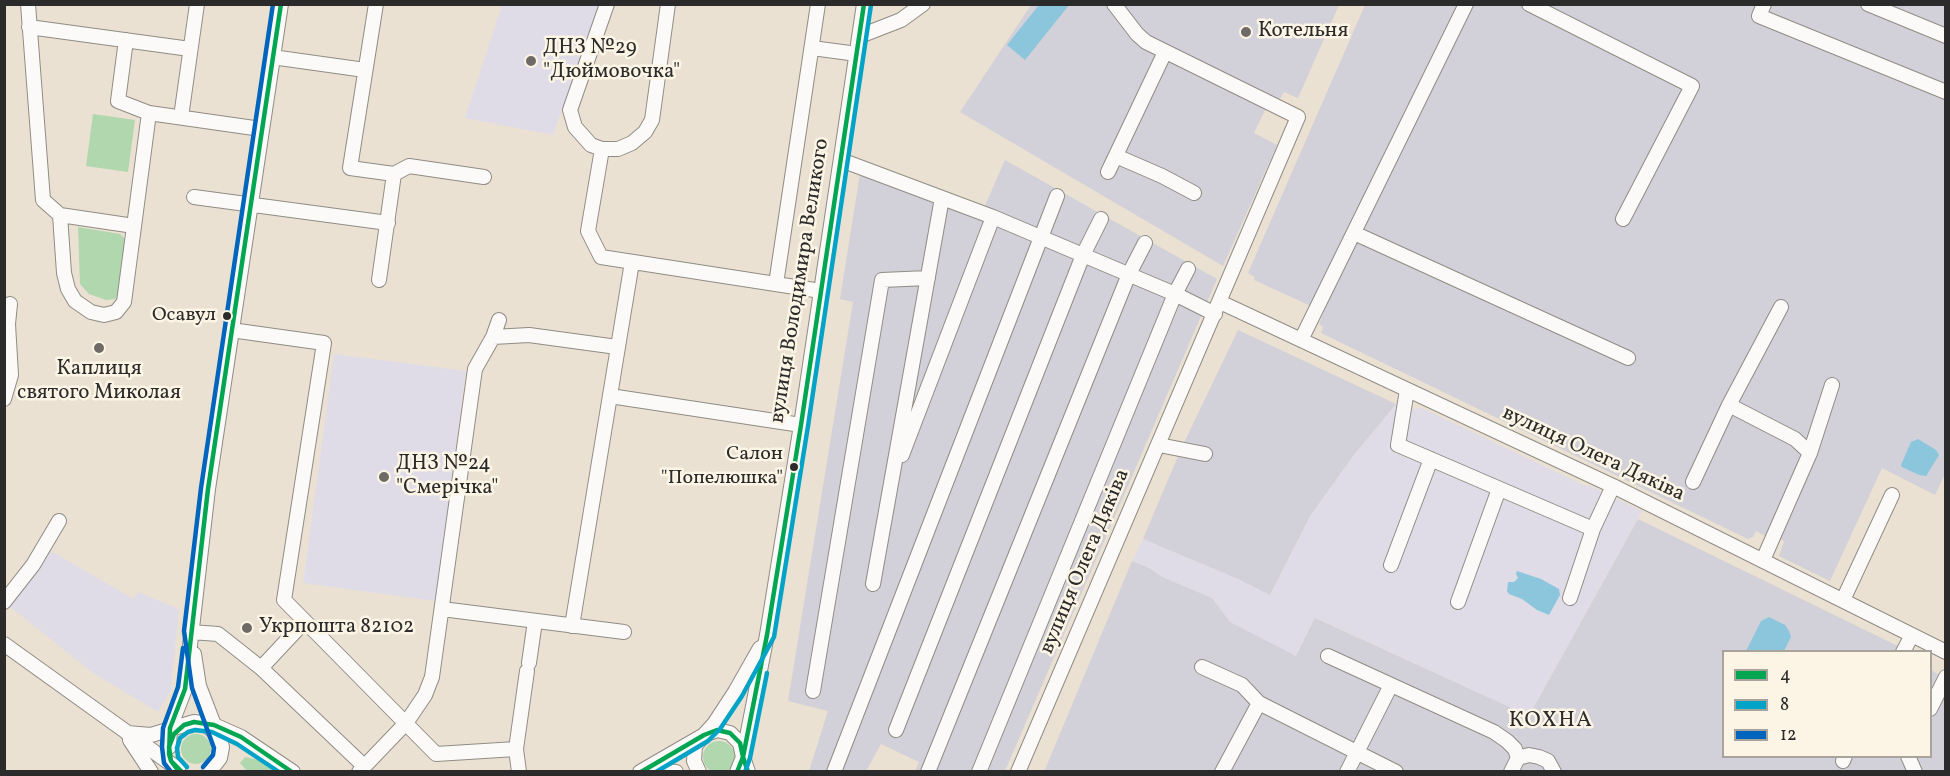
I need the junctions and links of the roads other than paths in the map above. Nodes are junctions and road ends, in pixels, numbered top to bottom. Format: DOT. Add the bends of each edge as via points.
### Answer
graph roads {
  1 [pos="28,4"];
  2 [pos="197,4"];
  3 [pos="280,4"];
  4 [pos="376,4"];
  5 [pos="607,4"];
  6 [pos="668,4"];
  7 [pos="818,4"];
  8 [pos="864,4"];
  9 [pos="923,4"];
  10 [pos="1114,4"];
  11 [pos="1466,4"];
  12 [pos="1528,4"];
  13 [pos="1764,4"];
  14 [pos="1868,4"];
  15 [pos="29,27"];
  16 [pos="860,36"];
  17 [pos="1946,36"];
  18 [pos="126,40"];
  19 [pos="812,48"];
  20 [pos="190,49"];
  21 [pos="1165,52"];
  22 [pos="857,54"];
  23 [pos="272,57"];
  24 [pos="365,70"];
  25 [pos="1944,88"];
  26 [pos="149,113"];
  27 [pos="181,117"];
  28 [pos="261,129"];
  29 [pos="602,149"];
  30 [pos="1116,156"];
  31 [pos="841,160"];
  32 [pos="1108,172"];
  33 [pos="394,174"];
  34 [pos="483,177"];
  35 [pos="1194,193"];
  36 [pos="1057,196"];
  37 [pos="194,197"];
  38 [pos="942,198"];
  39 [pos="250,204"];
  40 [pos="60,215"];
  41 [pos="993,217"];
  42 [pos="1101,219"];
  43 [pos="1623,219"];
  44 [pos="388,223"];
  45 [pos="134,225"];
  46 [pos="1354,233"];
  47 [pos="1041,238"];
  48 [pos="1145,243"];
  49 [pos="1083,255"];
  50 [pos="632,262"];
  51 [pos="1188,269"];
  52 [pos="1128,274"];
  53 [pos="928,278"];
  54 [pos="379,280"];
  55 [pos="776,284"];
  56 [pos="821,291"];
  57 [pos="1175,294"];
  58 [pos="10,304"];
  59 [pos="1781,307"];
  60 [pos="1218,308"];
  61 [pos="499,320"];
  62 [pos="231,330"];
  63 [pos="493,337"];
  64 [pos="1301,340"];
  65 [pos="617,347"];
  66 [pos="1628,358"];
  67 [pos="8,372"];
  68 [pos="1832,385"];
  69 [pos="1407,390"];
  70 [pos="610,396"];
  71 [pos="4,399"];
  72 [pos="1729,405"];
  73 [pos="801,425"];
  74 [pos="1159,445"];
  75 [pos="1810,453"];
  76 [pos="1205,454"];
  77 [pos="1431,459"];
  78 [pos="1693,482"];
  79 [pos="891,485"];
  80 [pos="1613,486"];
  81 [pos="1499,489"];
  82 [pos="1892,495"];
  83 [pos="59,522"];
  84 [pos="1593,529"];
  85 [pos="1763,560"];
  86 [pos="1390,565"];
  87 [pos="873,584"];
  88 [pos="1569,598"];
  89 [pos="1843,600"];
  90 [pos="4,602"];
  91 [pos="1458,602"];
  92 [pos="442,609"];
  93 [pos="304,621"];
  94 [pos="535,621"];
  95 [pos="572,626"];
  96 [pos="191,632"];
  97 [pos="624,632"];
  98 [pos="1912,635"];
  99 [pos="767,636"];
  100 [pos="4,644"];
  101 [pos="1904,650"];
  102 [pos="1946,652"];
  103 [pos="1328,656"];
  104 [pos="1202,667"];
  105 [pos="261,668"];
  106 [pos="1946,677"];
  107 [pos="1391,685"];
  108 [pos="813,691"];
  109 [pos="1259,703"];
  110 [pos="1932,705"];
  111 [pos="406,723"];
  112 [pos="177,726"];
  113 [pos="212,729"];
  114 [pos="896,730"];
  115 [pos="125,733"];
  116 [pos="704,735"];
  117 [pos="516,748"];
  118 [pos="1358,752"];
  119 [pos="743,757"];
  120 [pos="1518,758"];
  121 [pos="362,769"];
  122 [pos="180,770"];
  123 [pos="643,770"];
  124 [pos="151,771"];
  125 [pos="209,771"];
  126 [pos="293,771"];
  127 [pos="519,771"];
  128 [pos="676,771"];
  129 [pos="699,771"];
  130 [pos="737,771"];
  131 [pos="748,771"];
  132 [pos="834,771"];
  133 [pos="928,771"];
  134 [pos="979,771"];
  135 [pos="1018,771"];
  136 [pos="1222,771"];
  137 [pos="1347,771"];
  138 [pos="1396,771"];
  139 [pos="1510,771"];
  140 [pos="1554,771"];
  1 -- 15 [label="street"];
  2 -- 20 [label="street"];
  3 -- 23 [label="street"];
  4 -- 24 [label="street"];
  5 -- 29 [label="street" via="570,110 575,127 591,144"];
  6 -- 29 [label="street" via="651,120 645,132 632,143 618,149"];
  7 -- 19 [label="street"];
  8 -- 16 [label="street, вулиця Володимира Великого"];
  9 -- 16 [label="street" via="901,20"];
  10 -- 21 [label="street" via="1137,34"];
  11 -- 46 [label="street"];
  12 -- 43 [label="street" via="1692,86"];
  13 -- 25 [label="street" via="1759,16"];
  14 -- 17 [label="street"];
  15 -- 18 [label="street"];
  15 -- 40 [label="street" via="43,200"];
  16 -- 22 [label="street, вулиця Володимира Великого"];
  18 -- 20 [label="street"];
  18 -- 26 [label="street" via="118,101"];
  19 -- 22 [label="street"];
  19 -- 55 [label="street"];
  20 -- 27 [label="street"];
  21 -- 30 [label="street"];
  21 -- 60 [label="street, вулиця Олега Дяківа" via="1298,117"];
  22 -- 31 [label="street, вулиця Володимира Великого"];
  23 -- 24 [label="street"];
  23 -- 28 [label="street"];
  24 -- 33 [label="street" via="350,168"];
  26 -- 27 [label="street"];
  26 -- 45 [label="street"];
  27 -- 28 [label="street"];
  28 -- 39 [label="street"];
  29 -- 50 [label="street" via="588,231 601,257"];
  30 -- 32 [label="street"];
  30 -- 35 [label="street"];
  31 -- 38 [label="street"];
  31 -- 56 [label="street, вулиця Володимира Великого"];
  33 -- 34 [label="street" via="409,166"];
  33 -- 44 [label="street"];
  36 -- 47 [label="street"];
  37 -- 39 [label="street"];
  38 -- 41 [label="street"];
  38 -- 53 [label="street"];
  39 -- 44 [label="street"];
  39 -- 62 [label="street"];
  40 -- 45 [label="street"];
  40 -- 45 [label="street" via="68,289 75,301 104,315 116,312 124,302"];
  41 -- 47 [label="street"];
  41 -- 79 [label="street"];
  42 -- 49 [label="street"];
  44 -- 54 [label="street"];
  46 -- 64 [label="street"];
  46 -- 66 [label="street"];
  47 -- 49 [label="street"];
  47 -- 132 [label="street"];
  48 -- 52 [label="street"];
  49 -- 52 [label="street"];
  49 -- 114 [label="street"];
  50 -- 55 [label="street"];
  50 -- 65 [label="street"];
  51 -- 57 [label="street"];
  52 -- 57 [label="street"];
  52 -- 133 [label="street"];
  53 -- 79 [label="street"];
  53 -- 108 [label="street" via="882,280"];
  55 -- 56 [label="street"];
  56 -- 73 [label="street, вулиця Володимира Великого"];
  57 -- 60 [label="street"];
  57 -- 134 [label="street"];
  58 -- 67 [label="street"];
  59 -- 72 [label="street"];
  60 -- 64 [label="street, вулиця Олега Дяківа"];
  60 -- 74 [label="street, вулиця Олега Дяківа"];
  61 -- 63 [label="street"];
  62 -- 93 [label="street" via="324,344 284,600"];
  62 -- 96 [label="street"];
  63 -- 65 [label="street" via="529,335"];
  63 -- 92 [label="street" via="475,369"];
  64 -- 69 [label="street, вулиця Олега Дяківа"];
  65 -- 70 [label="street"];
  67 -- 71 [label="street"];
  68 -- 75 [label="street"];
  69 -- 77 [label="street" via="1398,445"];
  69 -- 80 [label="street, вулиця Олега Дяківа"];
  70 -- 73 [label="street"];
  70 -- 95 [label="street"];
  72 -- 75 [label="street" via="1795,439"];
  72 -- 78 [label="street"];
  73 -- 99 [label="street, вулиця Володимира Великого"];
  74 -- 76 [label="street"];
  74 -- 135 [label="street, вулиця Олега Дяківа"];
  75 -- 85 [label="street"];
  77 -- 81 [label="street"];
  77 -- 86 [label="street"];
  79 -- 87 [label="street"];
  80 -- 84 [label="street"];
  80 -- 85 [label="street, вулиця Олега Дяківа"];
  81 -- 84 [label="street"];
  81 -- 91 [label="street"];
  82 -- 89 [label="street"];
  83 -- 90 [label="street"];
  84 -- 88 [label="street"];
  85 -- 89 [label="street, вулиця Олега Дяківа"];
  89 -- 98 [label="street, вулиця Олега Дяківа"];
  92 -- 94 [label="street"];
  92 -- 111 [label="street" via="432,677"];
  93 -- 105 [label="street"];
  93 -- 111 [label="street"];
  94 -- 95 [label="street"];
  94 -- 117 [label="street"];
  95 -- 97 [label="street"];
  96 -- 105 [label="street" via="218,634"];
  96 -- 112 [label="street"];
  96 -- 113 [label="street" via="199,686"];
  98 -- 101 [label="street"];
  98 -- 102 [label="street, вулиця Олега Дяківа"];
  99 -- 116 [label="street, вулиця Володимира Великого" via="722,714"];
  99 -- 119 [label="street, вулиця Володимира Великого"];
  100 -- 115 [label="street"];
  103 -- 107 [label="street"];
  104 -- 109 [label="street" via="1242,685"];
  105 -- 121 [label="street"];
  106 -- 110 [label="street"];
  107 -- 118 [label="street"];
  107 -- 120 [label="street" via="1494,732 1507,741"];
  109 -- 118 [label="street"];
  109 -- 136 [label="street"];
  111 -- 117 [label="street" via="436,754"];
  111 -- 121 [label="street"];
  112 -- 113 [label="street" via="194,722"];
  112 -- 115 [label="street" via="151,735"];
  112 -- 122 [label="street" via="169,747 171,761"];
  113 -- 125 [label="street" via="222,747 220,758"];
  113 -- 126 [label="street" via="242,737"];
  115 -- 122 [label="street"];
  115 -- 124 [label="street"];
  116 -- 119 [label="street" via="717,730 730,733 740,743"];
  116 -- 123 [label="street, вулиця Володимира Великого"];
  116 -- 129 [label="street" via="693,753"];
  117 -- 127 [label="street"];
  118 -- 137 [label="street"];
  118 -- 138 [label="street"];
  119 -- 130 [label="street, вулиця Володимира Великого"];
  119 -- 131 [label="street"];
  120 -- 139 [label="street"];
  120 -- 140 [label="street" via="1539,757 1548,761"];
  123 -- 128 [label="street, вулиця Володимира Великого"];
}
